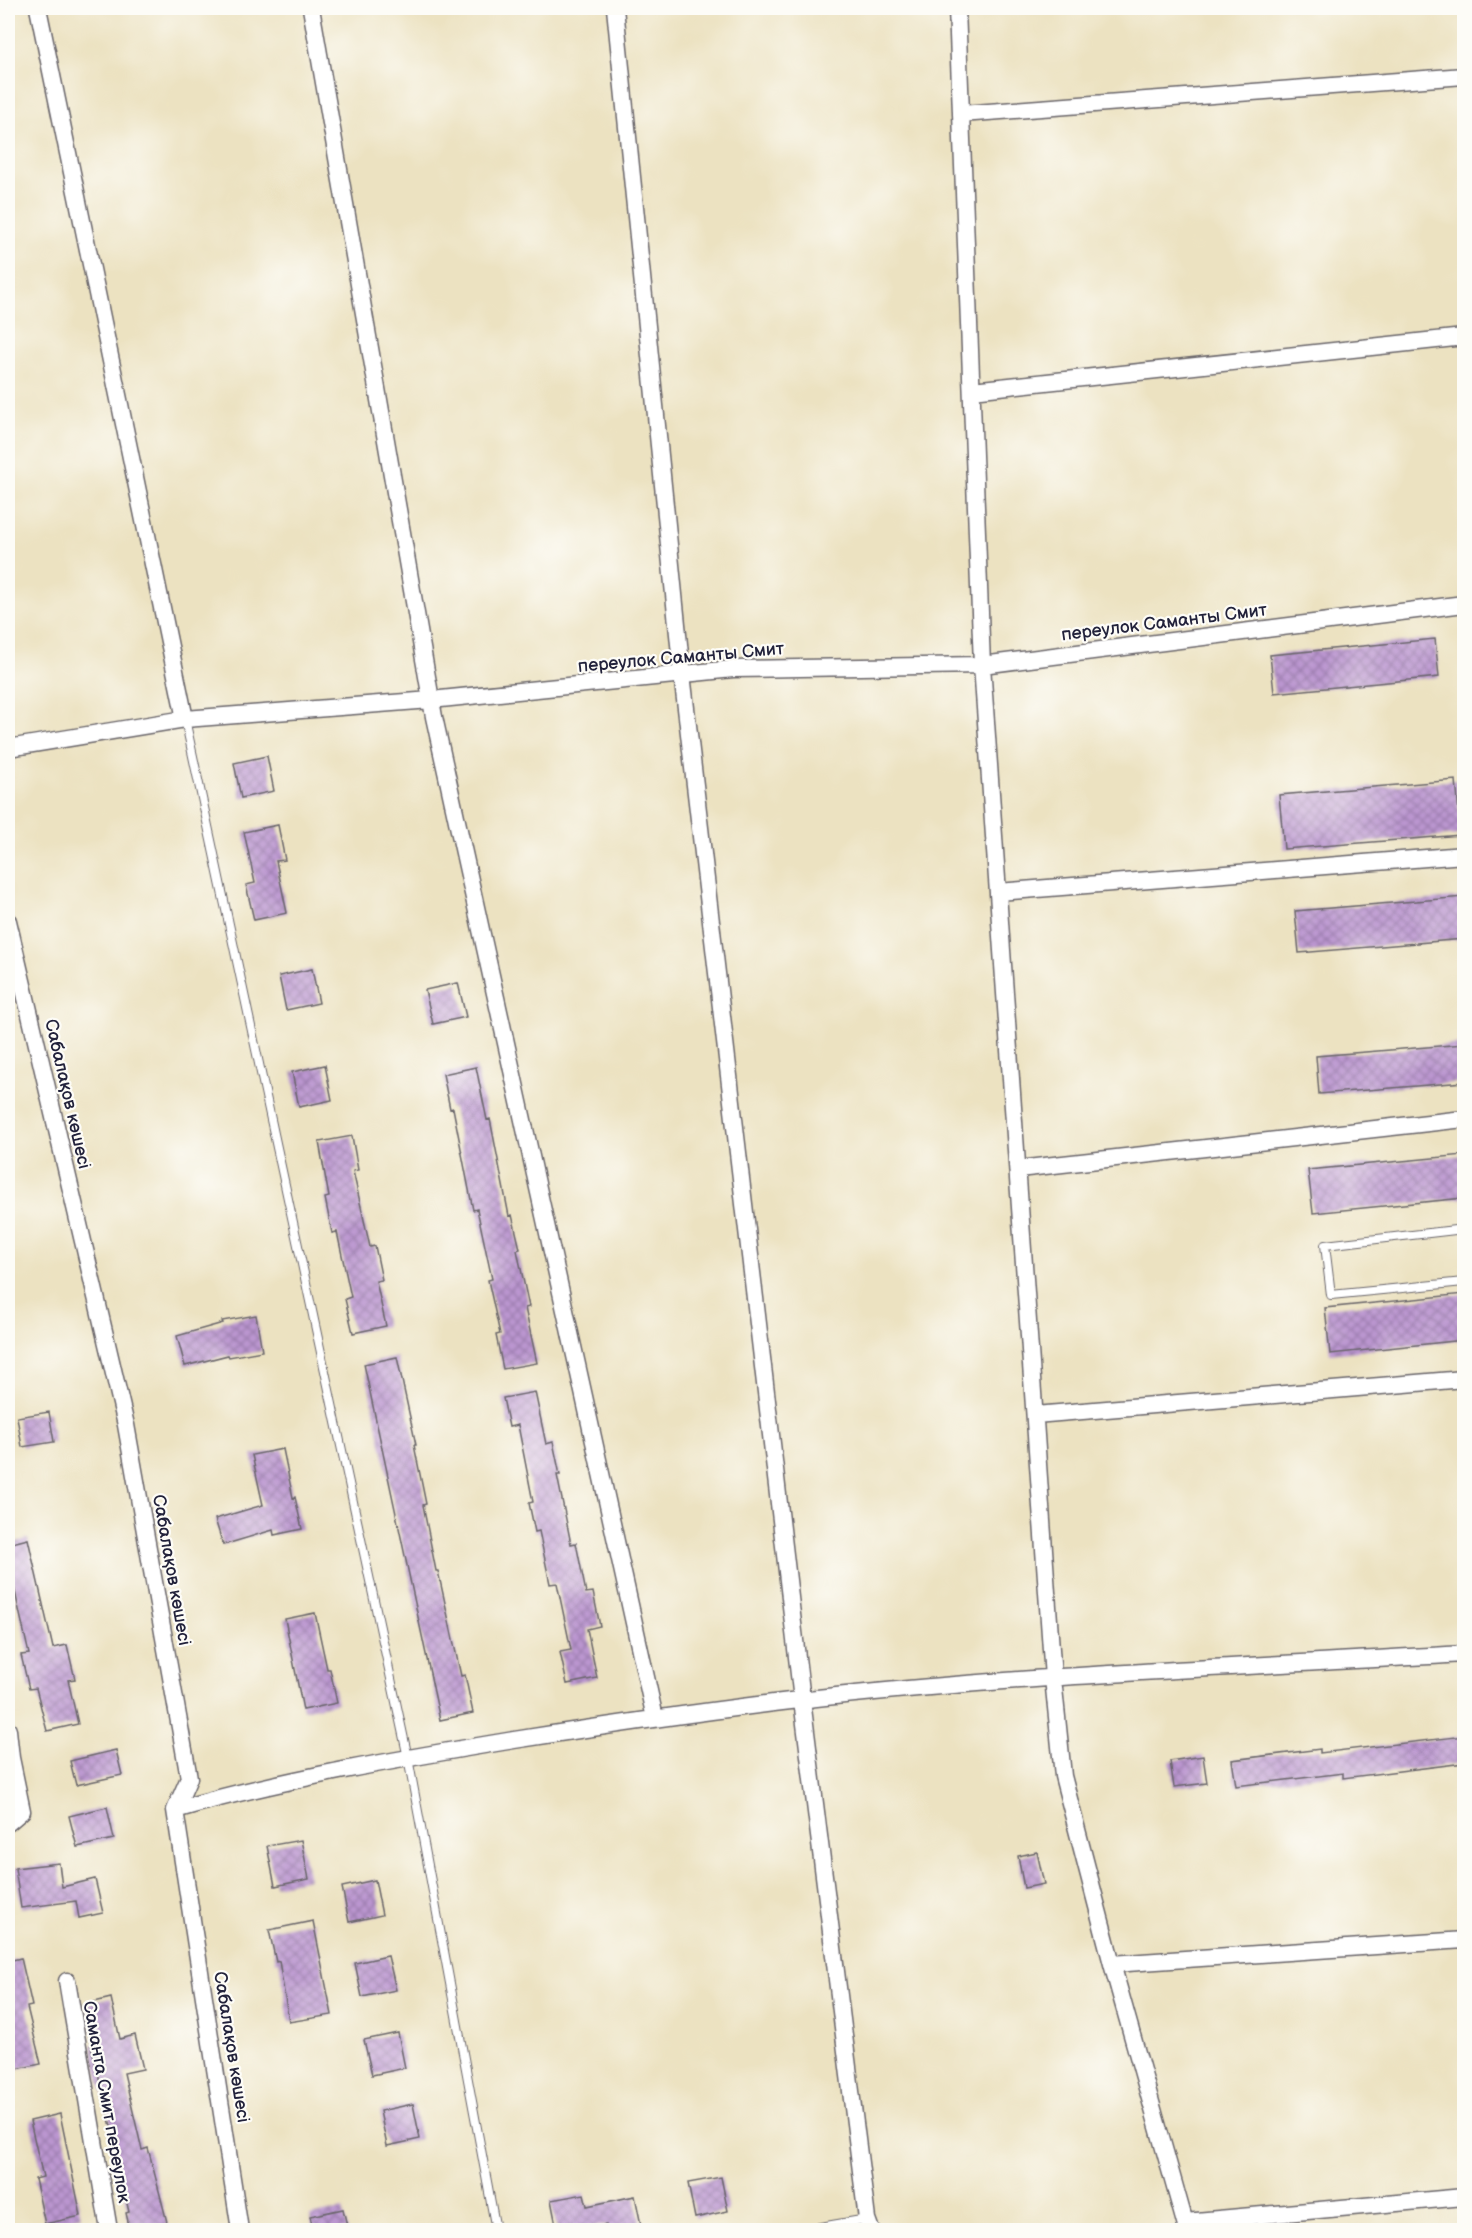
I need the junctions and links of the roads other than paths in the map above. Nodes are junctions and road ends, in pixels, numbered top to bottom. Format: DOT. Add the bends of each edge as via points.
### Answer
graph roads {
  1 [pos="38,8"];
  2 [pos="311,8"];
  3 [pos="615,8"];
  4 [pos="957,8"];
  5 [pos="1464,76"];
  6 [pos="961,114"];
  7 [pos="1464,337"];
  8 [pos="972,390"];
  9 [pos="1464,604"];
  10 [pos="982,665"];
  11 [pos="682,674"];
  12 [pos="431,700"];
  13 [pos="185,718"];
  14 [pos="8,748"];
  15 [pos="1464,855"];
  16 [pos="998,892"];
  17 [pos="8,921"];
  18 [pos="1464,1119"];
  19 [pos="1018,1169"];
  20 [pos="1464,1228"];
  21 [pos="1464,1282"];
  22 [pos="1464,1379"];
  23 [pos="1035,1415"];
  24 [pos="1464,1653"];
  25 [pos="1053,1678"];
  26 [pos="802,1700"];
  27 [pos="655,1718"];
  28 [pos="8,1730"];
  29 [pos="408,1758"];
  30 [pos="175,1810"];
  31 [pos="8,1823"];
  32 [pos="1464,1940"];
  33 [pos="1112,1964"];
  34 [pos="67,1981"];
  35 [pos="1464,2198"];
  36 [pos="869,2225"];
  37 [pos="1186,2226"];
  38 [pos="109,2230"];
  39 [pos="240,2230"];
  40 [pos="496,2230"];
  41 [pos="803,2230"];
  1 -- 13 [label="street"];
  2 -- 12 [label="street"];
  3 -- 11 [label="street"];
  4 -- 6 [label="street"];
  5 -- 6 [label="street"];
  6 -- 8 [label="street"];
  7 -- 8 [label="street"];
  8 -- 10 [label="street"];
  9 -- 10 [label="street, переулок Саманты Смит"];
  10 -- 11 [label="street, переулок Саманты Смит" via="734,669"];
  10 -- 16 [label="street"];
  11 -- 12 [label="street, переулок Саманты Смит"];
  11 -- 26 [label="street"];
  12 -- 13 [label="street, переулок Саманты Смит"];
  12 -- 27 [label="street"];
  13 -- 14 [label="street, переулок Саманты Смит"];
  13 -- 29 [label="lane"];
  15 -- 16 [label="street"];
  16 -- 19 [label="street"];
  17 -- 30 [label="street, Сабалақов көшесі" via="126,1425 189,1778"];
  18 -- 19 [label="street"];
  19 -- 23 [label="street"];
  20 -- 21 [label="lane" via="1325,1245 1331,1295"];
  22 -- 23 [label="street"];
  23 -- 25 [label="street"];
  24 -- 25 [label="street"];
  25 -- 26 [label="street"];
  25 -- 33 [label="street" via="1064,1776"];
  26 -- 27 [label="street"];
  26 -- 36 [label="street"];
  27 -- 29 [label="street"];
  28 -- 31 [label="street" via="22,1811"];
  29 -- 30 [label="street"];
  29 -- 40 [label="lane"];
  30 -- 39 [label="street, Сабалақов көшесі"];
  32 -- 33 [label="street"];
  33 -- 37 [label="street"];
  34 -- 38 [label="street, Саманта Смит переулок"];
  35 -- 37 [label="street"];
  36 -- 41 [label="lane"];
}
